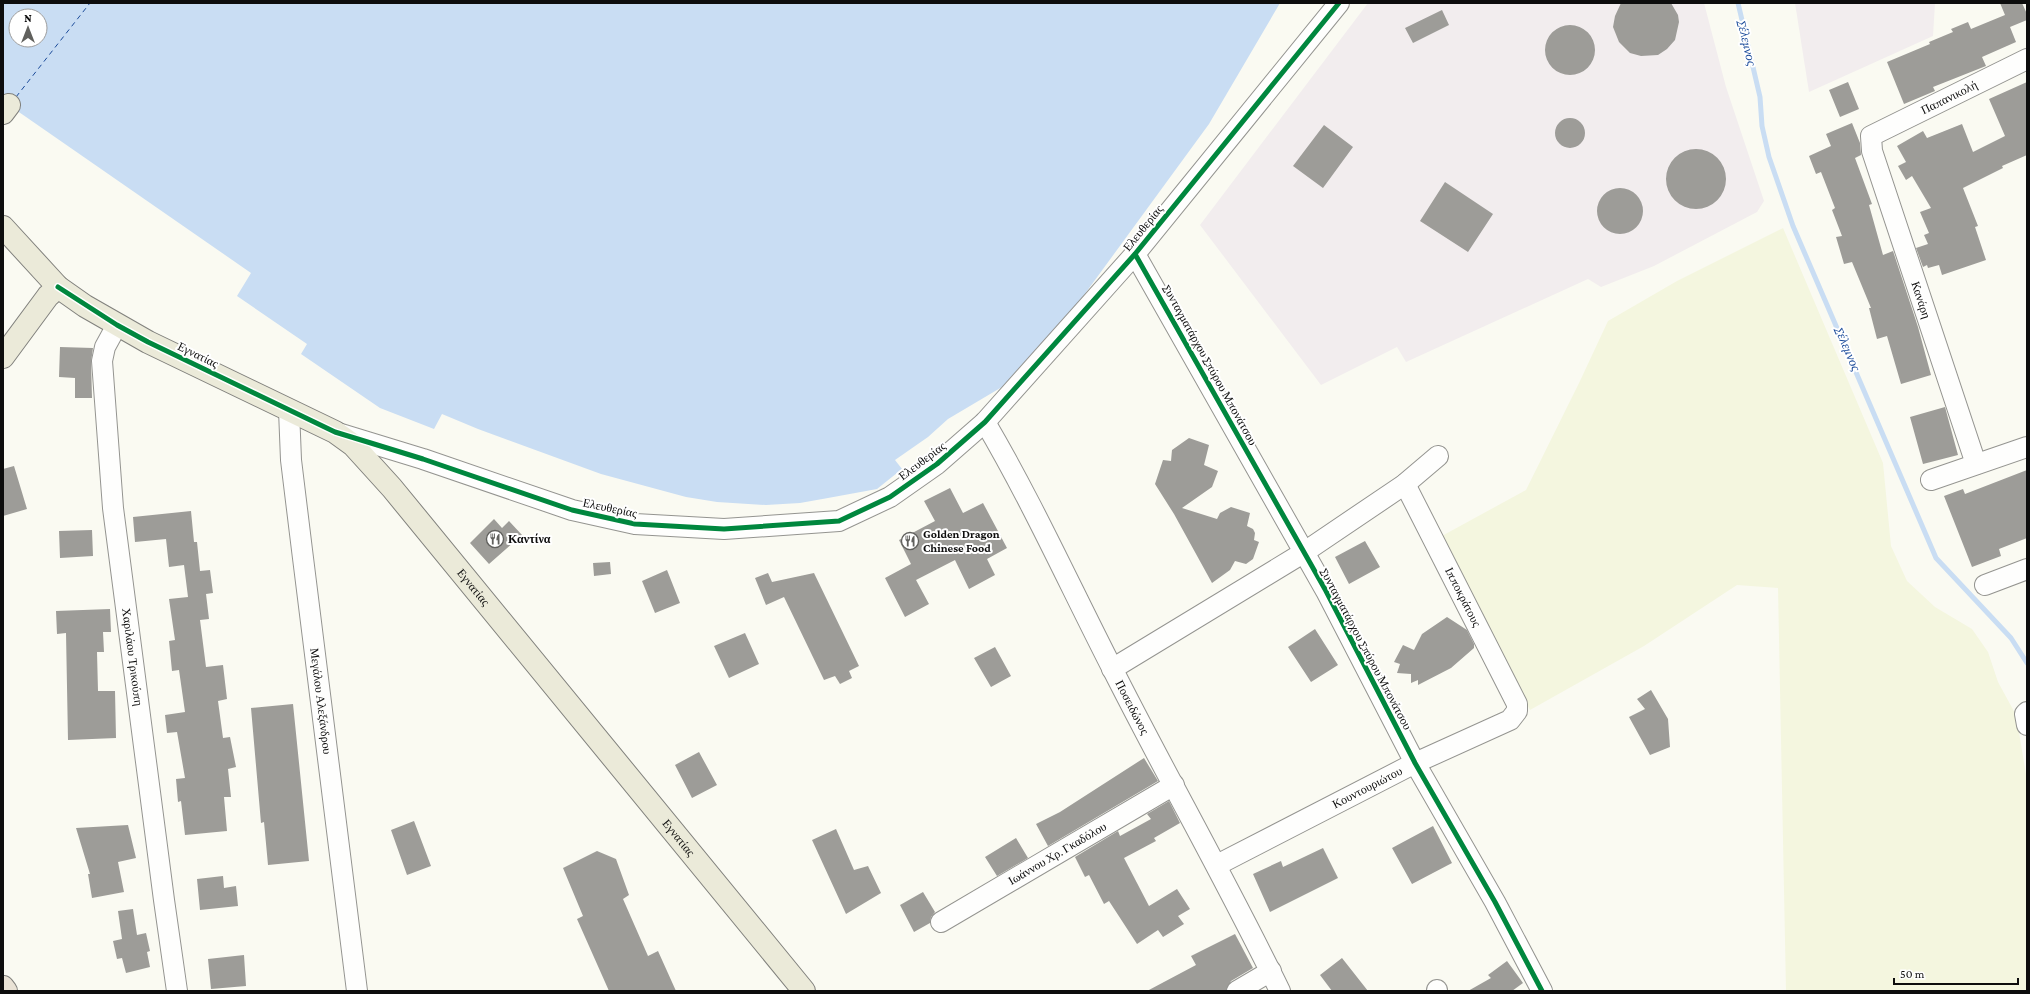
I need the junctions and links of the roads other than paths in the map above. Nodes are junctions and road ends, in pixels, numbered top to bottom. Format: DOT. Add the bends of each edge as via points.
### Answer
graph roads {
  1 [pos="1339,3"];
  2 [pos="2027,59"];
  3 [pos="1871,136"];
  4 [pos="3,227"];
  5 [pos="1135,254"];
  6 [pos="58,287"];
  7 [pos="117,325"];
  8 [pos="3,357"];
  9 [pos="289,410"];
  10 [pos="985,422"];
  11 [pos="335,432"];
  12 [pos="2027,447"];
  13 [pos="1438,456"];
  14 [pos="1976,464"];
  15 [pos="1931,480"];
  16 [pos="1405,484"];
  17 [pos="1303,553"];
  18 [pos="2027,569"];
  19 [pos="1985,585"];
  20 [pos="1112,669"];
  21 [pos="1517,711"];
  22 [pos="2027,712"];
  23 [pos="2027,725"];
  24 [pos="1415,763"];
  25 [pos="1174,785"];
  26 [pos="1217,865"];
  27 [pos="941,922"];
  28 [pos="1271,971"];
  29 [pos="3,987"];
  30 [pos="6,991"];
  31 [pos="177,991"];
  32 [pos="357,991"];
  33 [pos="804,991"];
  34 [pos="1237,991"];
  35 [pos="1280,991"];
  36 [pos="1542,991"];
  1 -- 5 [label="street, Ελευθερίας"];
  2 -- 3 [label="street, Παπανικολή"];
  3 -- 14 [label="street, Κανάρη" via="1872,151"];
  4 -- 6 [label="main road, Εγνατίας"];
  5 -- 10 [label="street, Ελευθερίας"];
  5 -- 17 [label="street, Συνταγματάρχου Σπύρου Μπονάτσου"];
  6 -- 7 [label="main road, Εγνατίας"];
  6 -- 8 [label="main road" via="48,296"];
  7 -- 9 [label="main road, Εγνατίας"];
  7 -- 31 [label="street, Χαριλάου Τρικούπη" via="105,347 102,361 113,508"];
  9 -- 11 [label="main road, Εγνατίας"];
  9 -- 32 [label="street, Μεγάλου Αλεξάνδρου" via="289,433 300,535"];
  10 -- 11 [label="street, Ελευθερίας" via="937,464 890,497 839,521 724,529 635,524 572,510"];
  10 -- 20 [label="street, Ποσειδώνος" via="1014,472"];
  11 -- 33 [label="main road, Εγνατίας" via="353,445 392,488"];
  12 -- 14 [label="street"];
  13 -- 16 [label="street"];
  14 -- 15 [label="street"];
  16 -- 17 [label="street"];
  16 -- 21 [label="street, Ιπποκράτους" via="1517,704"];
  17 -- 20 [label="street"];
  17 -- 24 [label="street, Συνταγματάρχου Σπύρου Μπονάτσου" via="1326,591"];
  18 -- 19 [label="street"];
  20 -- 25 [label="street, Ποσειδώνος"];
  21 -- 24 [label="street, Κουντουριώτου" via="1510,720"];
  22 -- 23 [label="street"];
  24 -- 26 [label="street, Κουντουριώτου"];
  24 -- 36 [label="street, Συνταγματάρχου Σπύρου Μπονάτσου" via="1495,902"];
  25 -- 26 [label="street, Ποσειδώνος"];
  25 -- 27 [label="street, Ιωάννου Χρ. Γκαδόλου"];
  26 -- 28 [label="street, Ποσειδώνος"];
  28 -- 34 [label="street"];
  28 -- 35 [label="street, Ποσειδώνος"];
  29 -- 30 [label="highway"];
}
